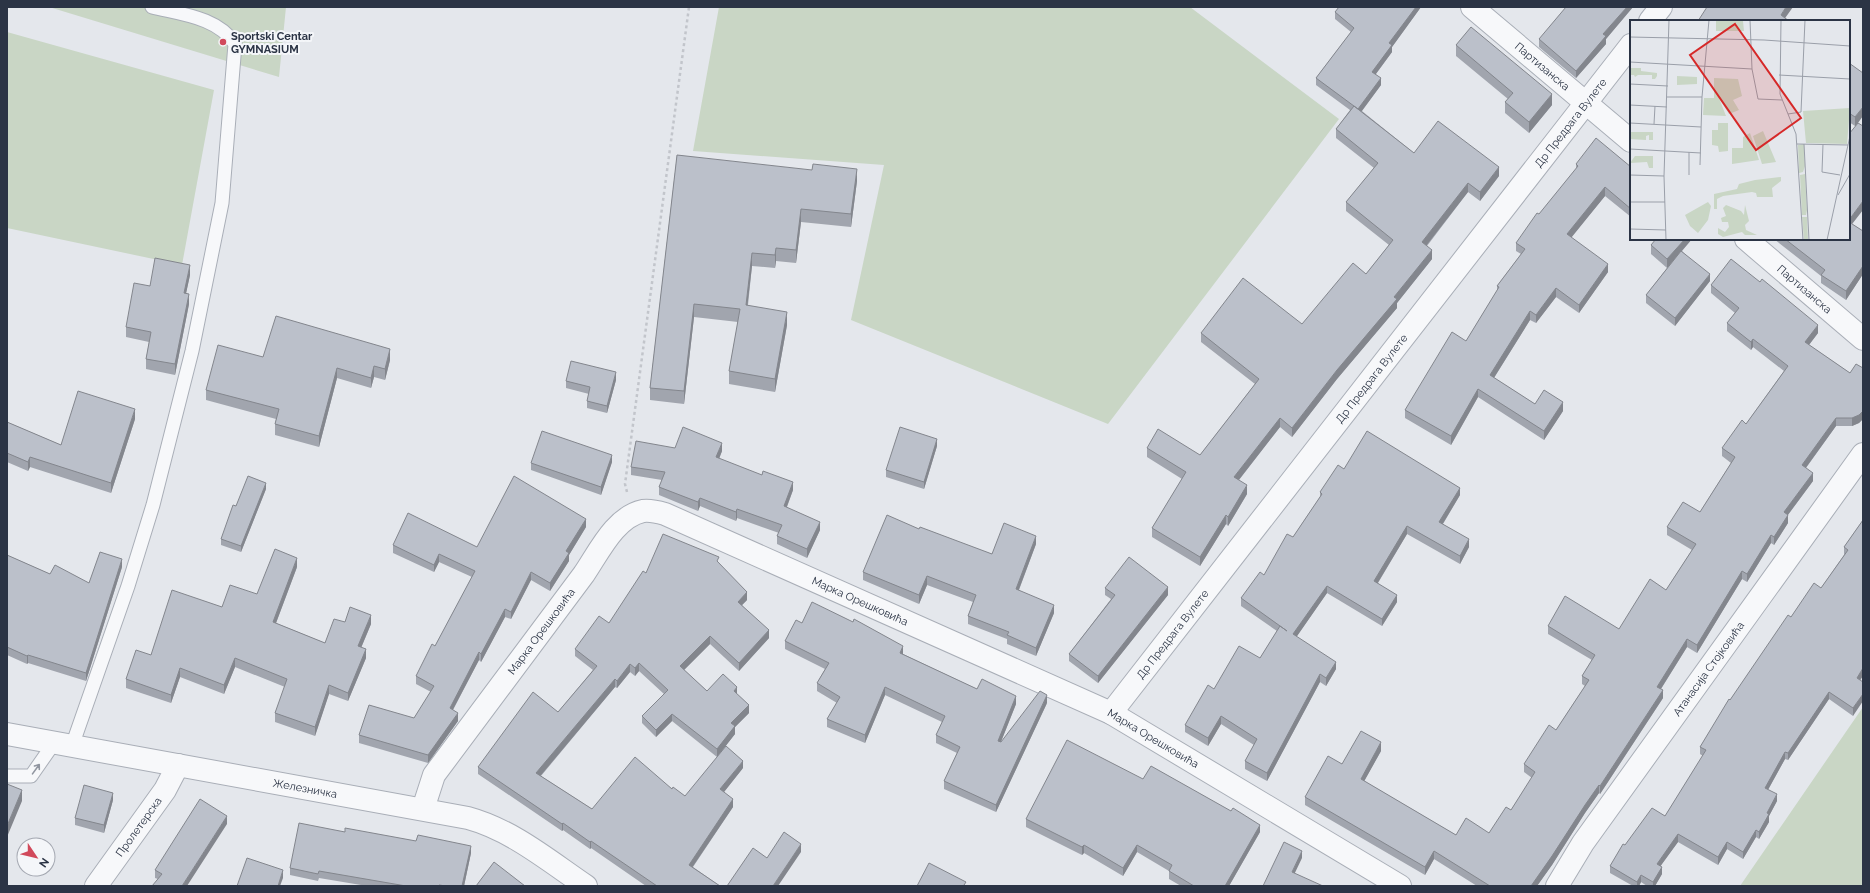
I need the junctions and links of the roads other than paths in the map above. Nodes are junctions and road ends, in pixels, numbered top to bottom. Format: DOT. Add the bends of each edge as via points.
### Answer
graph roads {
  1 [pos="152,7"];
  2 [pos="1472,7"];
  3 [pos="1661,7"];
  4 [pos="1651,20"];
  5 [pos="1630,46"];
  6 [pos="1586,103"];
  7 [pos="1630,140"];
  8 [pos="1747,240"];
  9 [pos="1863,339"];
  10 [pos="1863,454"];
  11 [pos="1111,712"];
  12 [pos="7,734"];
  13 [pos="63,745"];
  14 [pos="178,765"];
  15 [pos="7,776"];
  16 [pos="423,808"];
  17 [pos="96,886"];
  18 [pos="586,886"];
  19 [pos="1400,886"];
  20 [pos="1557,886"];
  1 -- 13 [label="lane" via="215,25 226,32 235,44 222,203 192,351 153,505 106,652"];
  2 -- 6 [label="street, Партизанска"];
  3 -- 4 [label="street"];
  5 -- 6 [label="street, Др Предрага Вулете"];
  6 -- 7 [label="street, Партизанска"];
  6 -- 11 [label="street, Др Предрага Вулете"];
  8 -- 9 [label="street, Партизанска"];
  10 -- 20 [label="street, Атанасија Стојковића" via="1583,843"];
  11 -- 16 [label="street, Марка Орешковића" via="665,514 644,511 623,521 602,547 434,775"];
  11 -- 19 [label="street, Марка Орешковића"];
  12 -- 13 [label="street, Железничка"];
  13 -- 14 [label="street, Железничка"];
  15 -- 13 [label="lane, one-way" via="31,776"];
  14 -- 16 [label="street, Железничка"];
  14 -- 17 [label="street, Пролетерска" via="165,790"];
  16 -- 18 [label="street, Железничка" via="492,826"];
}
